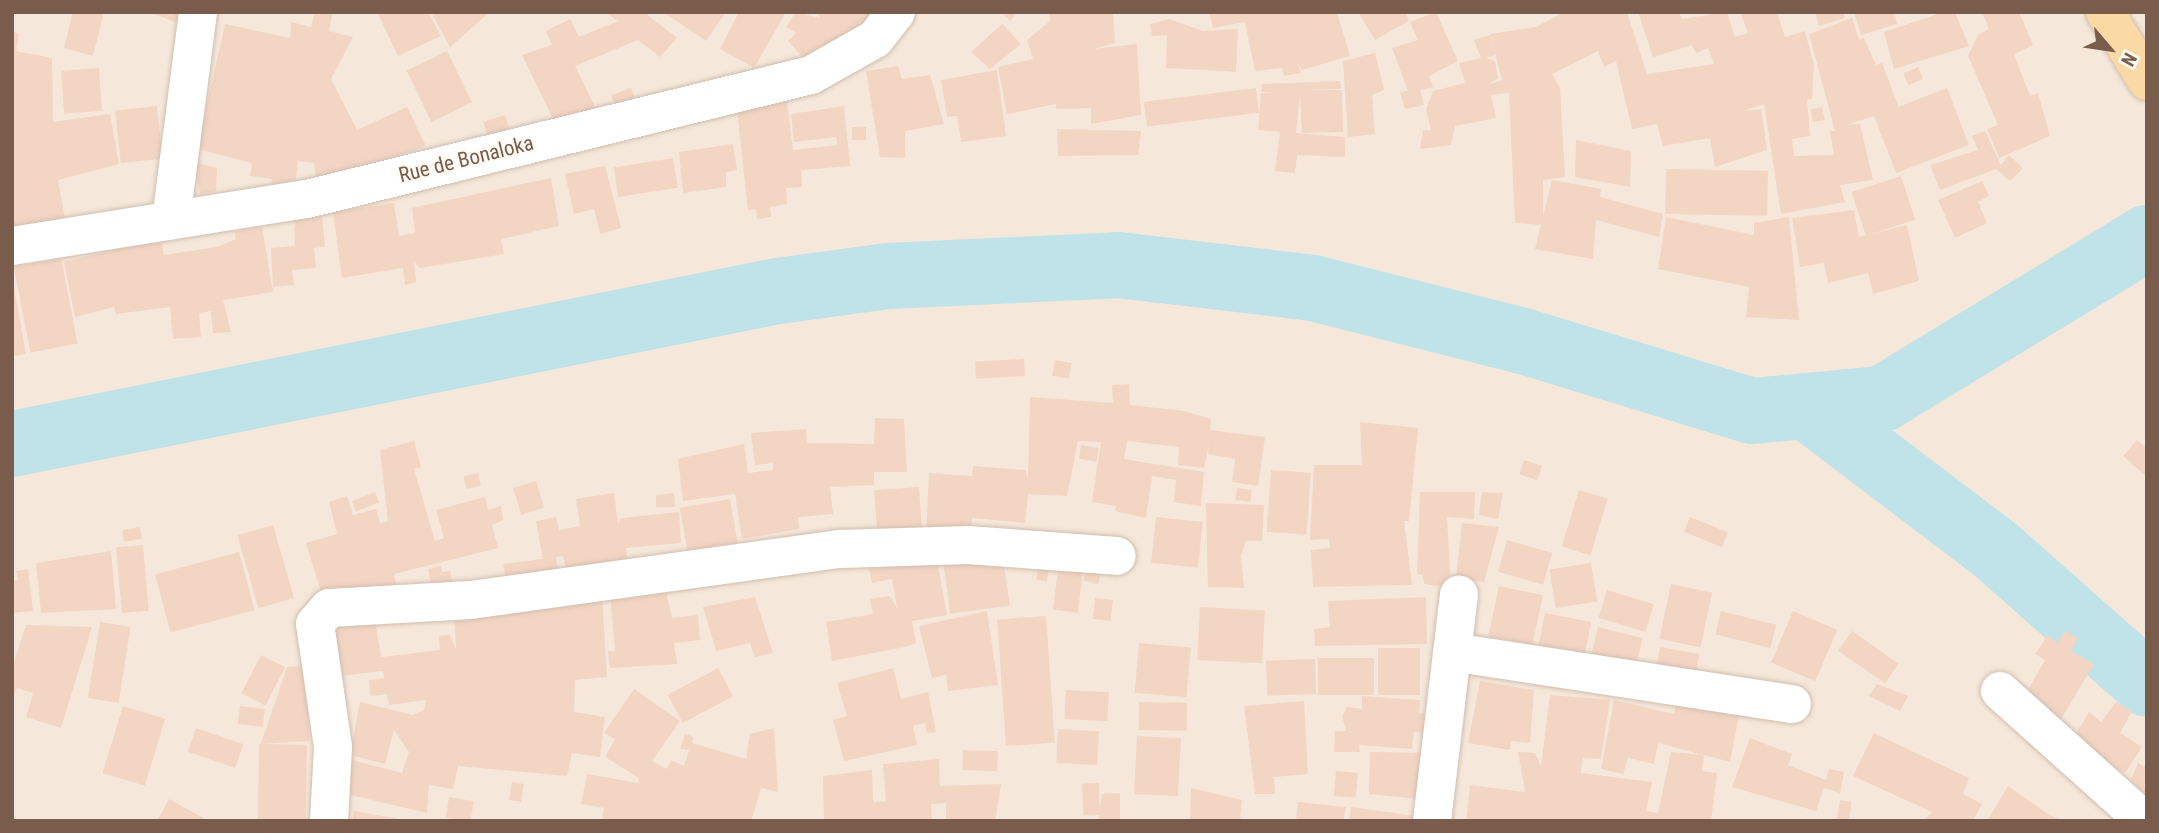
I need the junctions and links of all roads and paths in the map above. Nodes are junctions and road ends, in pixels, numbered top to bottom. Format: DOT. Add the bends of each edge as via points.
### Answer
graph roads {
  1 [pos="198,12"];
  2 [pos="895,12"];
  3 [pos="2105,12"];
  4 [pos="2147,81"];
  5 [pos="171,220"];
  6 [pos="12,246"];
  7 [pos="1117,556"];
  8 [pos="1460,595"];
  9 [pos="1452,652"];
  10 [pos="2000,691"];
  11 [pos="1792,704"];
  12 [pos="329,821"];
  13 [pos="1432,821"];
  14 [pos="2145,821"];
  1 -- 5 [label="street"];
  2 -- 5 [label="street, Rue de Bonaloka" via="875,39 811,75 307,199"];
  3 -- 4 [label="main road"];
  5 -- 6 [label="street, Rue de Bonaloka"];
  7 -- 12 [label="street" via="968,545 840,548 471,600 329,608 315,624 333,747"];
  8 -- 9 [label="street"];
  9 -- 11 [label="street"];
  9 -- 13 [label="street"];
  10 -- 14 [label="street"];
}
